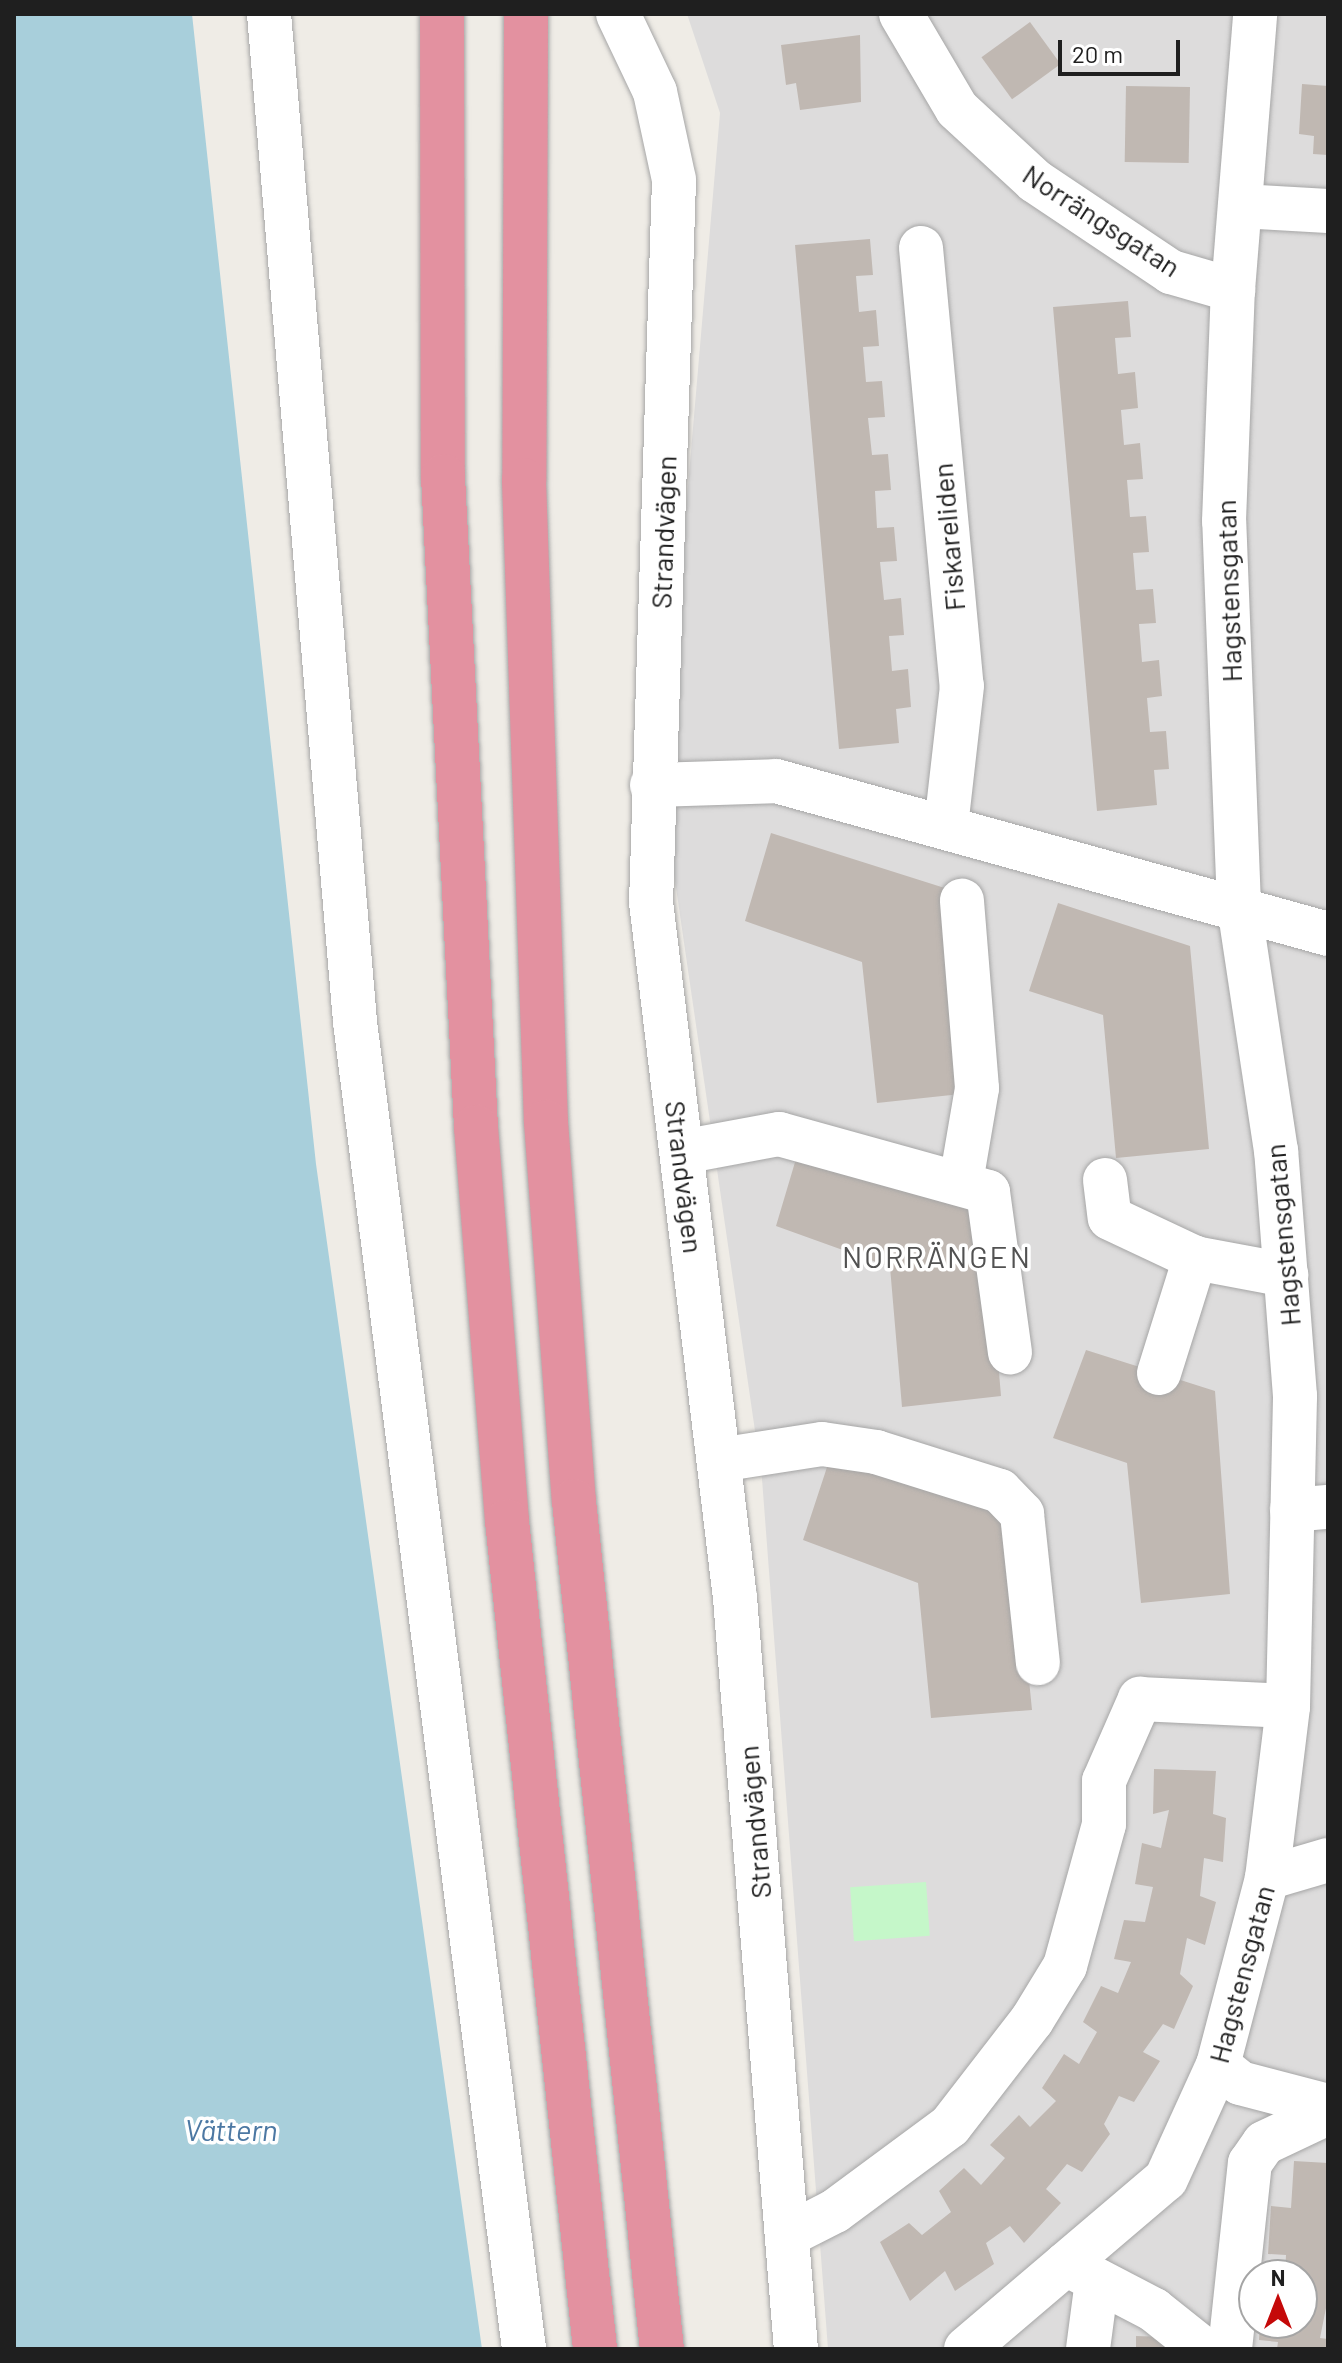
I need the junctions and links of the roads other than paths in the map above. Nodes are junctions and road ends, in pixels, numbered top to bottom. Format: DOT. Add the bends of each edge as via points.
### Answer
graph roads {
  1 [pos="269,14"];
  2 [pos="526,14"];
  3 [pos="618,14"];
  4 [pos="901,14"];
  5 [pos="1255,14"];
  6 [pos="442,34"];
  7 [pos="1241,206"];
  8 [pos="1328,211"];
  9 [pos="921,248"];
  10 [pos="1233,290"];
  11 [pos="652,785"];
  12 [pos="946,826"];
  13 [pos="962,901"];
  14 [pos="1239,906"];
  15 [pos="1328,934"];
  16 [pos="682,1152"];
  17 [pos="1105,1180"];
  18 [pos="961,1182"];
  19 [pos="1195,1258"];
  20 [pos="1286,1275"];
  21 [pos="1010,1353"];
  22 [pos="1159,1373"];
  23 [pos="719,1460"];
  24 [pos="1310,1508"];
  25 [pos="1038,1663"];
  26 [pos="1288,1706"];
  27 [pos="1328,1860"];
  28 [pos="1267,1878"];
  29 [pos="1218,2065"];
  30 [pos="1323,2116"];
  31 [pos="788,2235"];
  32 [pos="1082,2273"];
  33 [pos="524,2349"];
  34 [pos="595,2349"];
  35 [pos="662,2349"];
  36 [pos="796,2349"];
  37 [pos="966,2349"];
  38 [pos="1088,2349"];
  39 [pos="1203,2349"];
  40 [pos="1230,2349"];
  1 -- 33 [label="street" via="353,1007"];
  2 -- 35 [label="highway" via="524,480 546,1122 574,1501"];
  3 -- 11 [label="street, Strandvägen" via="655,92 674,180"];
  4 -- 10 [label="street, Norrängsgatan" via="957,109 1035,181 1171,272"];
  5 -- 7 [label="street, Hagstensgatan"];
  6 -- 34 [label="highway" via="443,476 476,1127 507,1521"];
  7 -- 8 [label="street"];
  7 -- 10 [label="street, Hagstensgatan"];
  9 -- 12 [label="street, Fiskareliden" via="962,686"];
  10 -- 14 [label="street, Hagstensgatan" via="1224,521"];
  11 -- 12 [label="street" via="776,781"];
  11 -- 16 [label="street, Strandvägen" via="651,902"];
  12 -- 14 [label="street"];
  13 -- 18 [label="street" via="977,1088"];
  14 -- 15 [label="street"];
  14 -- 20 [label="street, Hagstensgatan" via="1276,1151"];
  16 -- 18 [label="street" via="779,1134"];
  16 -- 23 [label="street, Strandvägen"];
  17 -- 19 [label="street" via="1110,1218"];
  18 -- 21 [label="street" via="988,1192"];
  19 -- 20 [label="street"];
  19 -- 22 [label="street"];
  20 -- 24 [label="street, Hagstensgatan"];
  23 -- 25 [label="street" via="822,1444 876,1452 1000,1491 1022,1514"];
  23 -- 31 [label="street, Strandvägen"];
  24 -- 26 [label="street, Hagstensgatan"];
  26 -- 28 [label="street, Hagstensgatan"];
  26 -- 31 [label="street" via="1170,1695 1140,1699 1104,1781 1104,1824 1065,1966 1032,2020 950,2126 835,2211"];
  27 -- 28 [label="street"];
  28 -- 29 [label="street, Hagstensgatan"];
  29 -- 30 [label="street" via="1240,2083"];
  29 -- 32 [label="street, Hagstensgatan" via="1166,2179"];
  30 -- 40 [label="street" via="1264,2143 1250,2163"];
  31 -- 36 [label="street, Strandvägen"];
  32 -- 37 [label="street, Hagstensgatan"];
  32 -- 38 [label="street"];
  32 -- 39 [label="street" via="1154,2310"];
}
